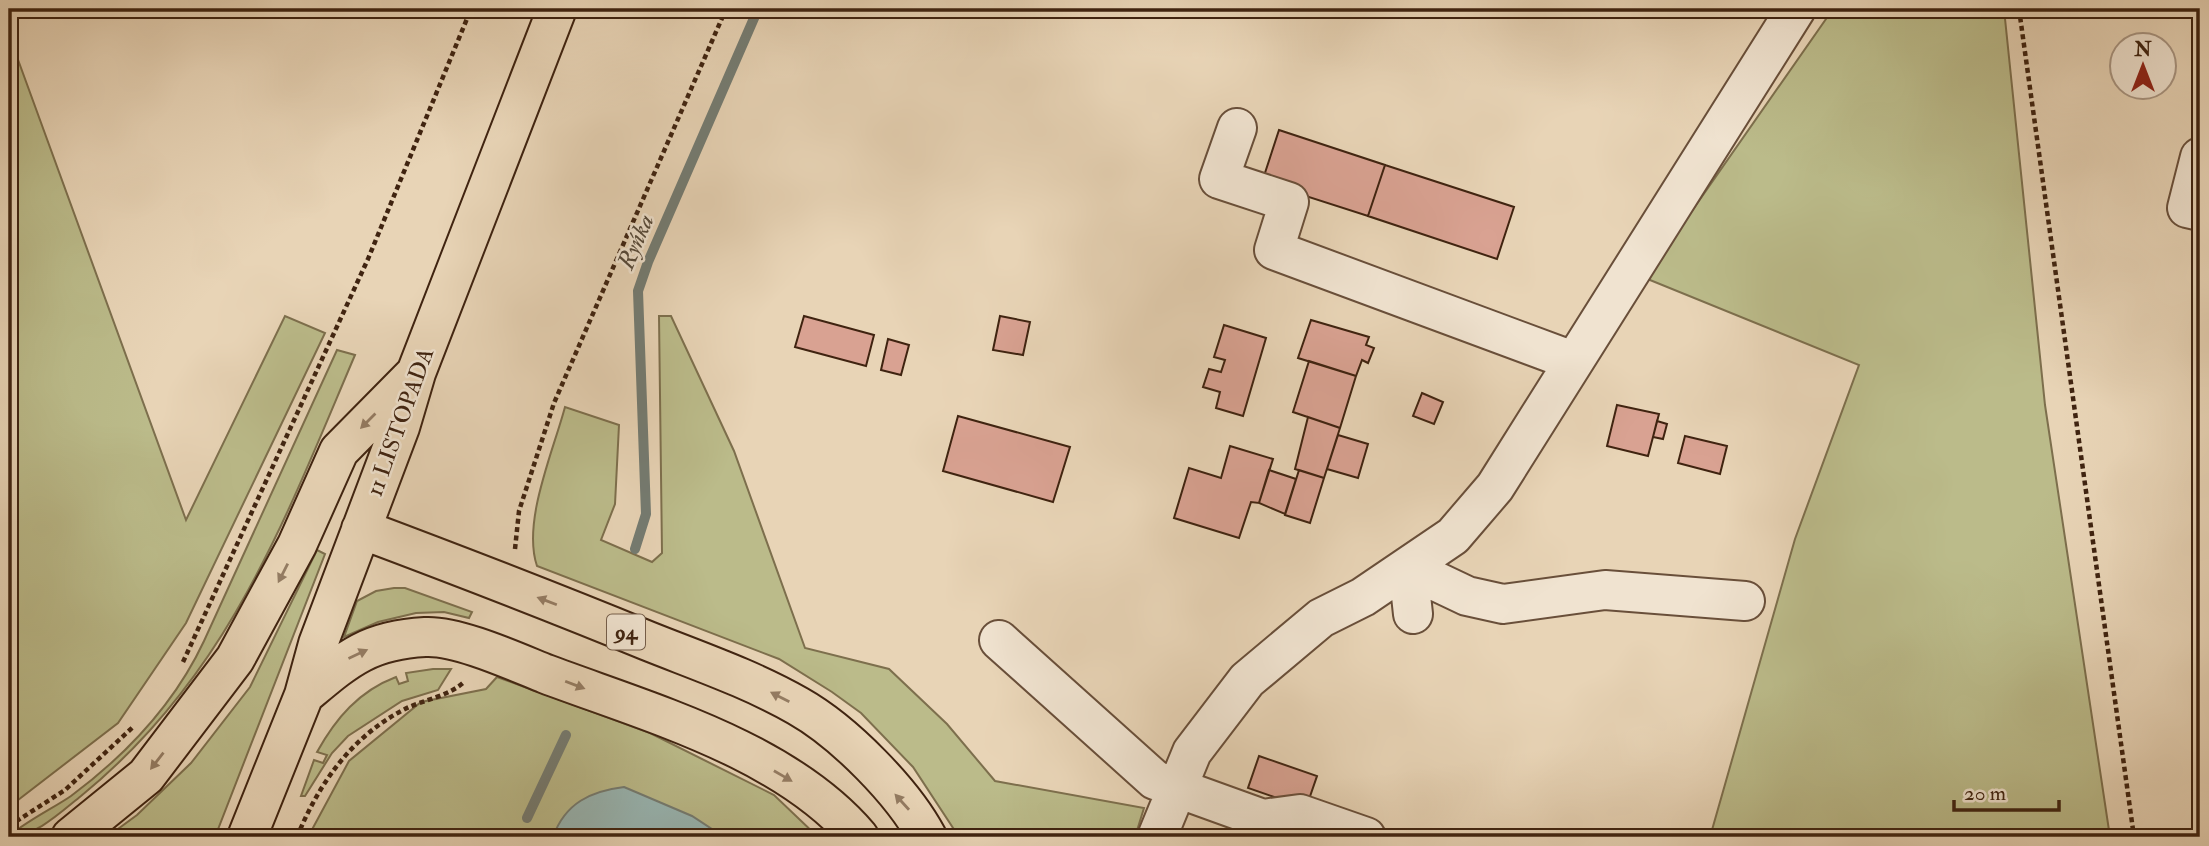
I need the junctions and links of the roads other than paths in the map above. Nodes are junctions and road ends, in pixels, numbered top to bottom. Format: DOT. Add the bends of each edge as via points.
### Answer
graph roads {
  1 [pos="557,9"];
  2 [pos="1796,9"];
  3 [pos="1237,128"];
  4 [pos="2200,157"];
  5 [pos="2200,212"];
  6 [pos="1573,361"];
  7 [pos="416,373"];
  8 [pos="361,529"];
  9 [pos="1408,568"];
  10 [pos="1745,601"];
  11 [pos="1413,614"];
  12 [pos="999,640"];
  13 [pos="304,695"];
  14 [pos="1175,788"];
  15 [pos="71,837"];
  16 [pos="247,837"];
  17 [pos="859,837"];
  18 [pos="928,837"];
  19 [pos="1157,837"];
  20 [pos="1366,837"];
  1 -- 7 [label="main road, 11 LISTOPADA"];
  2 -- 6 [label="street"];
  3 -- 6 [label="street" via="1219,179 1289,202 1274,250"];
  4 -- 5 [label="street" via="2187,208"];
  6 -- 9 [label="street" via="1521,448 1474,513 1453,536"];
  7 -- 8 [label="main road, 11 LISTOPADA"];
  7 -- 15 [label="main road, one-way" via="339,450 292,555 236,659 146,776"];
  8 -- 13 [label="main road, 11 LISTOPADA"];
  18 -- 8 [label="main road, 94, one-way" via="872,769 836,733 800,707 689,657"];
  9 -- 10 [label="street" via="1466,596 1503,604 1605,590"];
  9 -- 11 [label="street"];
  9 -- 14 [label="street" via="1321,618 1247,680 1192,752"];
  12 -- 14 [label="street" via="1155,780"];
  13 -- 16 [label="main road, 11 LISTOPADA"];
  13 -- 17 [label="main road, one-way" via="353,654 395,640 429,636 482,650 702,733 796,783"];
  14 -- 19 [label="street"];
  14 -- 20 [label="street" via="1263,818 1300,814"];
}
